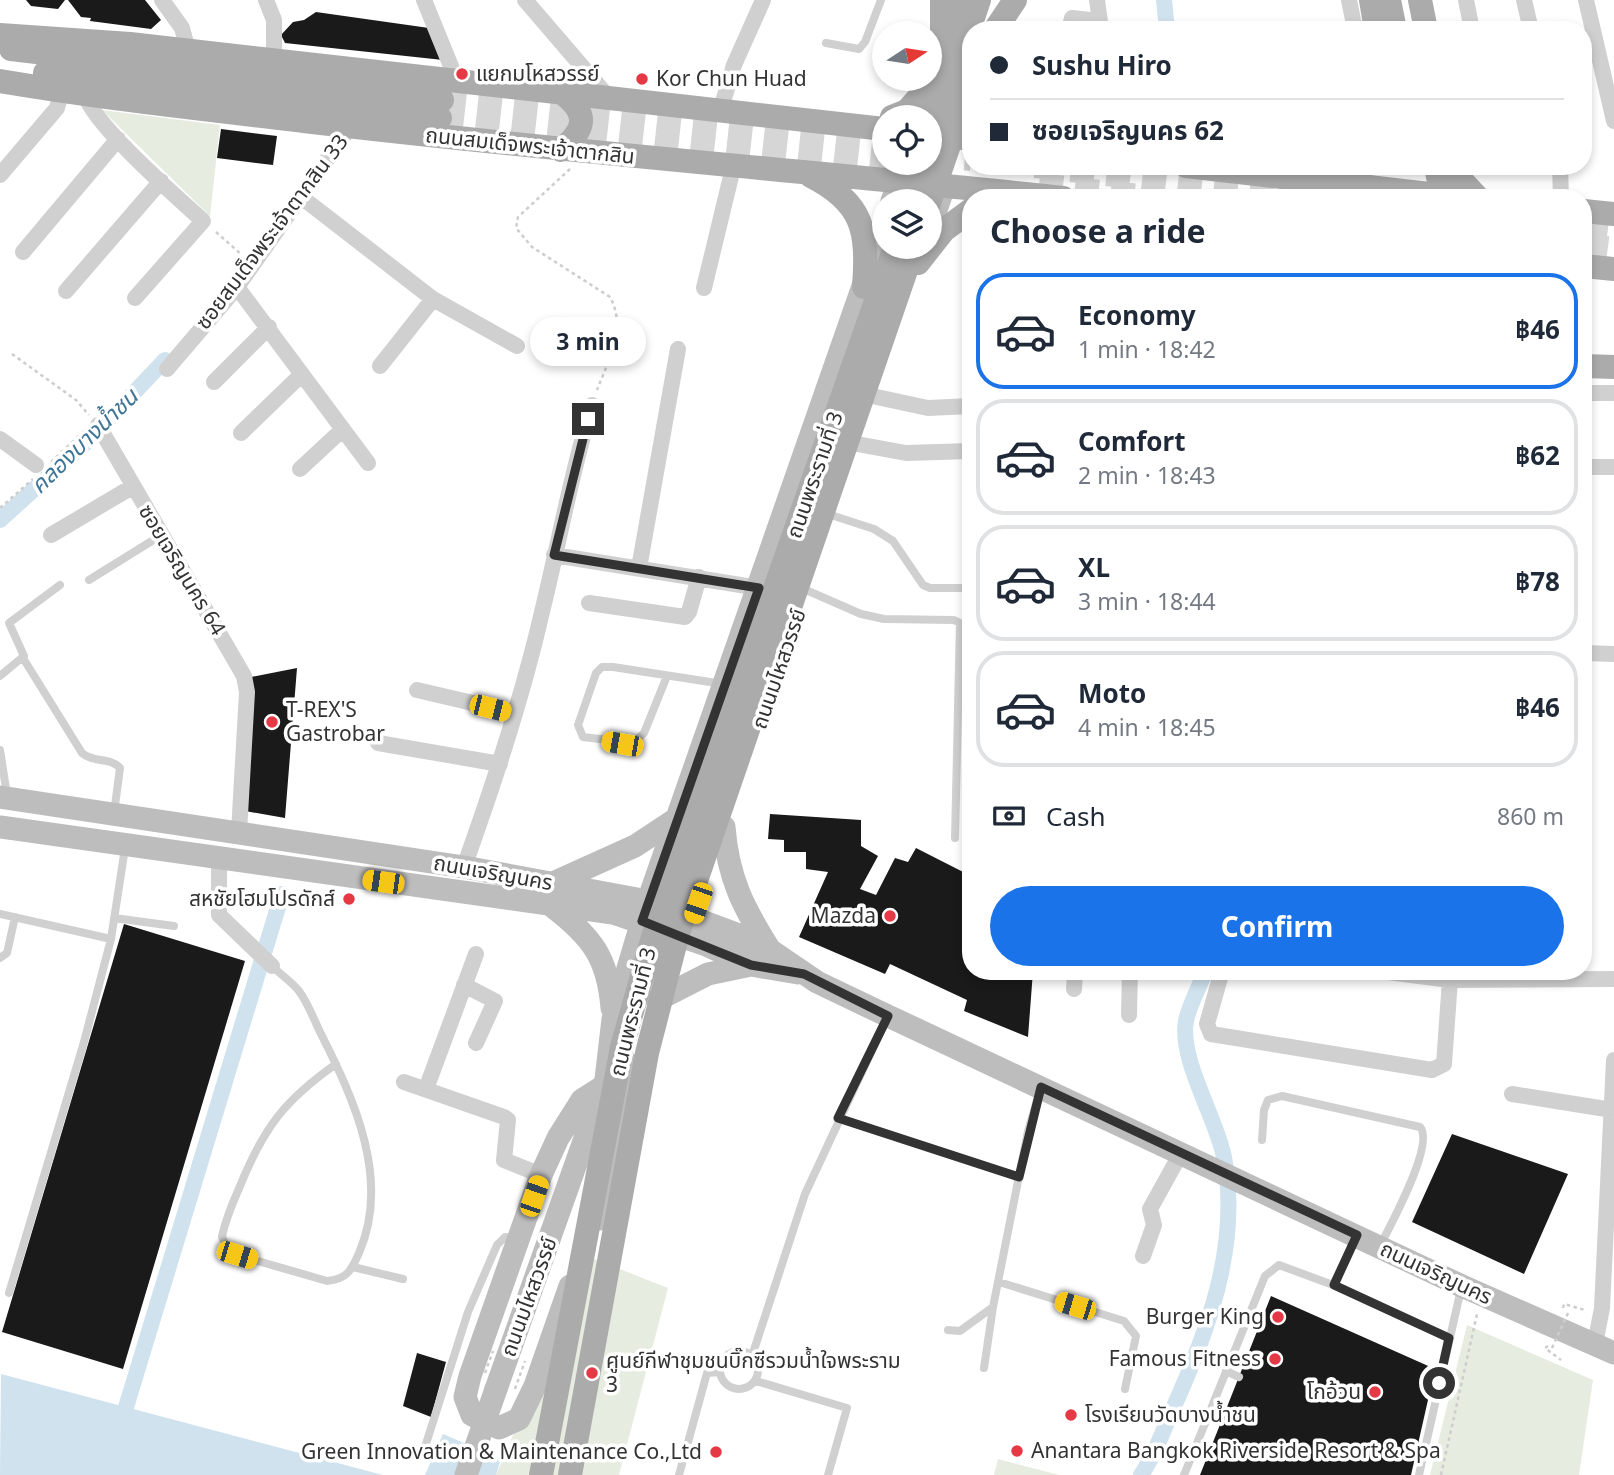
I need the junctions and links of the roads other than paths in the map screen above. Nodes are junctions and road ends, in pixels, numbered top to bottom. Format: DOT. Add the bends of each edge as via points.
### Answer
graph roads {
  1 [pos="162,0"];
  2 [pos="266,0"];
  3 [pos="424,0"];
  4 [pos="547,0"];
  5 [pos="763,0"];
  6 [pos="881,0"];
  7 [pos="942,0"];
  8 [pos="960,0"];
  9 [pos="979,0"];
  10 [pos="999,0"];
  11 [pos="1009,0"];
  12 [pos="1015,0"];
  13 [pos="1021,0"];
  14 [pos="1097,0"];
  15 [pos="1349,0"];
  16 [pos="1371,0"];
  17 [pos="1388,0"];
  18 [pos="1403,0"];
  19 [pos="1420,0"];
  20 [pos="1466,0"];
  21 [pos="1524,0"];
  22 [pos="1586,0"];
  23 [pos="528,5"];
  24 [pos="971,21"];
  25 [pos="992,21"];
  26 [pos="1000,21"];
  27 [pos="1002,21"];
  28 [pos="1013,21"];
  29 [pos="1099,21"];
  30 [pos="1353,21"];
  31 [pos="1374,21"];
  32 [pos="1393,21"];
  33 [pos="1407,21"];
  34 [pos="1424,21"];
  35 [pos="1470,21"];
  36 [pos="1529,21"];
  37 [pos="1588,21"];
  38 [pos="0,35"];
  39 [pos="826,43"];
  40 [pos="962,43"];
  41 [pos="0,47"];
  42 [pos="1592,47"];
  43 [pos="188,50"];
  44 [pos="942,57"];
  45 [pos="274,60"];
  46 [pos="0,70"];
  47 [pos="0,81"];
  48 [pos="457,81"];
  49 [pos="926,91"];
  50 [pos="73,93"];
  51 [pos="562,93"];
  52 [pos="610,99"];
  53 [pos="913,105"];
  54 [pos="933,105"];
  55 [pos="938,105"];
  56 [pos="962,111"];
  57 [pos="720,112"];
  58 [pos="1614,121"];
  59 [pos="872,122"];
  60 [pos="350,127"];
  61 [pos="848,127"];
  62 [pos="942,127"];
  63 [pos="872,129"];
  64 [pos="962,137"];
  65 [pos="118,139"];
  66 [pos="962,147"];
  67 [pos="572,152"];
  68 [pos="734,164"];
  69 [pos="804,173"];
  70 [pos="0,175"];
  71 [pos="1372,175"];
  72 [pos="161,181"];
  73 [pos="902,187"];
  74 [pos="939,189"];
  75 [pos="940,189"];
  76 [pos="1428,189"];
  77 [pos="942,195"];
  78 [pos="962,195"];
  79 [pos="300,197"];
  80 [pos="1592,212"];
  81 [pos="1614,214"];
  82 [pos="962,217"];
  83 [pos="942,232"];
  84 [pos="23,252"];
  85 [pos="873,259"];
  86 [pos="891,259"];
  87 [pos="916,259"];
  88 [pos="916,259"];
  89 [pos="1592,267"];
  90 [pos="1614,269"];
  91 [pos="237,287"];
  92 [pos="864,287"];
  93 [pos="704,288"];
  94 [pos="66,291"];
  95 [pos="135,298"];
  96 [pos="433,299"];
  97 [pos="269,327"];
  98 [pos="517,346"];
  99 [pos="678,349"];
  100 [pos="380,366"];
  101 [pos="1592,366"];
  102 [pos="1614,367"];
  103 [pos="167,369"];
  104 [pos="302,374"];
  105 [pos="1592,379"];
  106 [pos="1614,380"];
  107 [pos="214,382"];
  108 [pos="1614,393"];
  109 [pos="1592,394"];
  110 [pos="872,396"];
  111 [pos="592,405"];
  112 [pos="962,406"];
  113 [pos="101,429"];
  114 [pos="343,429"];
  115 [pos="241,433"];
  116 [pos="0,439"];
  117 [pos="857,444"];
  118 [pos="962,451"];
  119 [pos="368,463"];
  120 [pos="36,465"];
  121 [pos="1592,467"];
  122 [pos="1614,467"];
  123 [pos="300,469"];
  124 [pos="132,487"];
  125 [pos="831,515"];
  126 [pos="163,534"];
  127 [pos="51,535"];
  128 [pos="554,555"];
  129 [pos="639,568"];
  130 [pos="699,577"];
  131 [pos="89,580"];
  132 [pos="60,585"];
  133 [pos="759,588"];
  134 [pos="962,588"];
  135 [pos="806,590"];
  136 [pos="589,603"];
  137 [pos="1592,653"];
  138 [pos="1614,654"];
  139 [pos="23,658"];
  140 [pos="0,676"];
  141 [pos="667,676"];
  142 [pos="725,685"];
  143 [pos="417,690"];
  144 [pos="515,713"];
  145 [pos="378,743"];
  146 [pos="0,750"];
  147 [pos="500,764"];
  148 [pos="4,797"];
  149 [pos="113,815"];
  150 [pos="679,817"];
  151 [pos="0,827"];
  152 [pos="724,827"];
  153 [pos="239,832"];
  154 [pos="955,838"];
  155 [pos="125,845"];
  156 [pos="219,860"];
  157 [pos="464,867"];
  158 [pos="551,894"];
  159 [pos="645,911"];
  160 [pos="0,914"];
  161 [pos="15,917"];
  162 [pos="114,918"];
  163 [pos="174,926"];
  164 [pos="688,927"];
  165 [pos="111,939"];
  166 [pos="770,950"];
  167 [pos="476,954"];
  168 [pos="0,958"];
  169 [pos="272,965"];
  170 [pos="751,965"];
  171 [pos="804,974"];
  172 [pos="1592,979"];
  173 [pos="1614,979"];
  174 [pos="1074,980"];
  175 [pos="1130,980"];
  176 [pos="1219,980"];
  177 [pos="1455,980"];
  178 [pos="464,985"];
  179 [pos="1074,989"];
  180 [pos="657,1000"];
  181 [pos="1129,1015"];
  182 [pos="888,1016"];
  183 [pos="613,1018"];
  184 [pos="636,1037"];
  185 [pos="476,1043"];
  186 [pos="1614,1059"];
  187 [pos="336,1064"];
  188 [pos="404,1082"];
  189 [pos="605,1082"];
  190 [pos="1041,1087"];
  191 [pos="426,1089"];
  192 [pos="1512,1094"];
  193 [pos="1612,1110"];
  194 [pos="838,1118"];
  195 [pos="1262,1140"];
  196 [pos="1186,1155"];
  197 [pos="541,1175"];
  198 [pos="1019,1177"];
  199 [pos="1357,1235"];
  200 [pos="519,1238"];
  201 [pos="1380,1247"];
  202 [pos="1143,1256"];
  203 [pos="353,1267"];
  204 [pos="403,1279"];
  205 [pos="999,1282"];
  206 [pos="1334,1285"];
  207 [pos="1472,1291"];
  208 [pos="9,1293"];
  209 [pos="993,1307"];
  210 [pos="948,1330"];
  211 [pos="1449,1338"];
  212 [pos="1608,1347"];
  213 [pos="752,1356"];
  214 [pos="984,1368"];
  215 [pos="1226,1371"];
  216 [pos="720,1372"];
  217 [pos="1239,1377"];
  218 [pos="756,1381"];
  219 [pos="1125,1389"];
  220 [pos="1208,1416"];
  221 [pos="1221,1422"];
  222 [pos="425,1447"];
  223 [pos="466,1475"];
  224 [pos="541,1475"];
  225 [pos="570,1475"];
  226 [pos="679,1475"];
  227 [pos="828,1475"];
  228 [pos="1184,1475"];
  229 [pos="1419,1475"];
  1 -- 43 [label="street" via="182,29"];
  2 -- 45 [label="street" via="274,20"];
  3 -- 48 [label="street"];
  4 -- 23 [label="street"];
  5 -- 57 [label="street" via="734,65"];
  6 -- 39 [label="lane" via="859,49"];
  7 -- 54 [label="main road, bridge"];
  8 -- 44 [label="main road"];
  9 -- 24 [label="main road, bridge"];
  10 -- 25 [label="main road"];
  11 -- 26 [label="main road"];
  12 -- 27 [label="main road, bridge"];
  13 -- 28 [label="main road"];
  14 -- 29 [label="street"];
  15 -- 30 [label="street"];
  16 -- 31 [label="main road"];
  17 -- 32 [label="main road"];
  18 -- 33 [label="main road"];
  19 -- 34 [label="main road"];
  20 -- 35 [label="street"];
  21 -- 36 [label="street"];
  22 -- 37 [label="street"];
  23 -- 52 [label="street"];
  38 -- 43 [label="main road"];
  40 -- 55 [label="main road, bridge"];
  41 -- 46 [label="main road, ถนนสมเด็จพระเจ้าตากสิน" via="441,109"];
  42 -- 58 [label="street"];
  43 -- 45 [label="main road"];
  45 -- 48 [label="main road"];
  47 -- 50 [label="main road, ถนนสมเด็จพระเจ้าตากสิน"];
  48 -- 51 [label="main road"];
  49 -- 53 [label="main road"];
  50 -- 60 [label="main road, ถนนสมเด็จพระเจ้าตากสิน"];
  50 -- 65 [label="street"];
  50 -- 70 [label="street"];
  51 -- 52 [label="main road"];
  51 -- 67 [label="main road" via="574,102 581,117"];
  52 -- 57 [label="main road"];
  56 -- 74 [label="main road, bridge"];
  57 -- 61 [label="main road"];
  59 -- 61 [label="main road"];
  60 -- 67 [label="main road, ถนนสมเด็จพระเจ้าตากสิน"];
  60 -- 79 [label="street, ซอยสมเด็จพระเจ้าตากสิน 33"];
  61 -- 63 [label="main road"];
  62 -- 64 [label="main road"];
  65 -- 72 [label="street"];
  65 -- 84 [label="street"];
  66 -- 75 [label="main road"];
  67 -- 68 [label="main road, ถนนสมเด็จพระเจ้าตากสิน"];
  68 -- 69 [label="main road, ถนนสมเด็จพระเจ้าตากสิน"];
  68 -- 93 [label="street"];
  69 -- 73 [label="main road, ถนนสมเด็จพระเจ้าตากสิน"];
  69 -- 92 [label="main road" via="829,185 856,211 866,254"];
  71 -- 76 [label="main road"];
  72 -- 94 [label="street"];
  72 -- 95 [label="street" via="203,221"];
  77 -- 78 [label="main road, ถนนสมเด็จพระเจ้าตากสิน"];
  79 -- 91 [label="street, ซอยสมเด็จพระเจ้าตากสิน 33"];
  79 -- 96 [label="street"];
  80 -- 81 [label="main road"];
  82 -- 83 [label="main road, ถนนพระรามที่ 3"];
  85 -- 92 [label="main road, ถนนมไหสวรรย์"];
  86 -- 224 [label="main road, ถนนพระรามที่ 3, bridge" via="655,930 622,1047"];
  87 -- 110 [label="main road, ถนนมไหสวรรย์"];
  88 -- 225 [label="main road, ถนนพระรามที่ 3, bridge" via="678,933 644,1066"];
  89 -- 90 [label="main road"];
  91 -- 97 [label="street"];
  91 -- 103 [label="street, ซอยสมเด็จพระเจ้าตากสิน 33"];
  92 -- 133 [label="main road, ถนนมไหสวรรย์"];
  96 -- 98 [label="street"];
  96 -- 100 [label="street"];
  97 -- 104 [label="street"];
  97 -- 107 [label="street"];
  99 -- 129 [label="street"];
  101 -- 102 [label="main road"];
  104 -- 114 [label="street"];
  104 -- 115 [label="street"];
  105 -- 106 [label="main road"];
  108 -- 109 [label="street"];
  110 -- 112 [label="street" via="928,408"];
  110 -- 117 [label="main road, ถนนมไหสวรรย์"];
  111 -- 128 [label="street"];
  113 -- 124 [label="street, ซอยเจริญนคร 64"];
  114 -- 119 [label="street"];
  114 -- 123 [label="street"];
  116 -- 120 [label="street"];
  117 -- 118 [label="street" via="906,453"];
  117 -- 125 [label="main road, ถนนมไหสวรรย์"];
  121 -- 122 [label="street"];
  124 -- 126 [label="street, ซอยเจริญนคร 64"];
  124 -- 127 [label="street"];
  125 -- 134 [label="lane" via="894,541 923,585"];
  125 -- 135 [label="main road, ถนนมไหสวรรย์"];
  126 -- 131 [label="lane"];
  126 -- 153 [label="street, ซอยเจริญนคร 64" via="244,676 247,692"];
  128 -- 129 [label="street"];
  128 -- 144 [label="street"];
  129 -- 130 [label="street"];
  130 -- 133 [label="street"];
  130 -- 136 [label="street" via="685,617"];
  132 -- 139 [label="lane" via="9,624"];
  133 -- 142 [label="main road, ถนนมไหสวรรย์"];
  135 -- 152 [label="main road, ถนนมไหสวรรย์"];
  135 -- 154 [label="lane" via="884,619 960,623"];
  137 -- 138 [label="street"];
  139 -- 140 [label="lane"];
  139 -- 149 [label="lane" via="82,752 120,768"];
  141 -- 141 [label="lane" via="644,733 633,743 583,737 578,725 602,667"];
  141 -- 142 [label="lane"];
  142 -- 150 [label="main road, ถนนมไหสวรรย์"];
  143 -- 144 [label="street"];
  144 -- 147 [label="street"];
  145 -- 147 [label="street"];
  146 -- 148 [label="lane"];
  147 -- 157 [label="street"];
  148 -- 149 [label="main road, ถนนเจริญนคร"];
  149 -- 153 [label="main road, ถนนเจริญนคร"];
  150 -- 158 [label="main road"];
  150 -- 159 [label="main road, ถนนมไหสวรรย์"];
  151 -- 155 [label="main road, ถนนเจริญนคร"];
  152 -- 164 [label="main road, ถนนมไหสวรรย์"];
  152 -- 166 [label="main road" via="727,864 748,914"];
  153 -- 157 [label="main road, ถนนเจริญนคร"];
  155 -- 156 [label="main road, ถนนเจริญนคร"];
  155 -- 162 [label="lane"];
  156 -- 158 [label="main road, ถนนเจริญนคร"];
  156 -- 169 [label="street" via="219,915"];
  157 -- 158 [label="main road, ถนนเจริญนคร"];
  158 -- 159 [label="main road, ถนนเจริญนคร"];
  158 -- 183 [label="main road" via="595,946 611,988"];
  159 -- 164 [label="main road, ถนนเจริญนคร"];
  159 -- 183 [label="main road, ถนนมไหสวรรย์"];
  160 -- 161 [label="lane"];
  161 -- 165 [label="lane"];
  161 -- 168 [label="lane" via="7,953"];
  162 -- 163 [label="lane"];
  162 -- 165 [label="lane"];
  164 -- 166 [label="main road, ถนนเจริญนคร"];
  164 -- 170 [label="main road, ถนนเจริญนคร"];
  164 -- 180 [label="main road, ถนนมไหสวรรย์"];
  165 -- 208 [label="lane"];
  166 -- 171 [label="main road, ถนนเจริญนคร"];
  167 -- 178 [label="street"];
  169 -- 187 [label="lane" via="299,990"];
  170 -- 171 [label="main road, ถนนเจริญนคร"];
  170 -- 180 [label="main road" via="708,974"];
  171 -- 182 [label="main road, ถนนเจริญนคร"];
  172 -- 173 [label="street"];
  174 -- 179 [label="street"];
  175 -- 181 [label="street"];
  176 -- 177 [label="street" via="1207,1024 1210,1034 1432,1070 1444,1064"];
  178 -- 185 [label="street" via="495,1001"];
  178 -- 191 [label="street"];
  180 -- 184 [label="main road, ถนนมไหสวรรย์"];
  182 -- 190 [label="main road, ถนนเจริญนคร"];
  182 -- 194 [label="lane"];
  183 -- 189 [label="main road, ถนนมไหสวรรย์"];
  184 -- 189 [label="main road, ถนนมไหสวรรย์"];
  184 -- 200 [label="main road" via="618,1147 599,1217 558,1315 535,1386 519,1419 499,1428 472,1415 465,1397"];
  186 -- 193 [label="street"];
  187 -- 203 [label="lane" via="370,1162 372,1191 363,1243"];
  187 -- 203 [label="lane" via="295,1094 266,1129 222,1237 228,1250 237,1255 327,1281 341,1280"];
  188 -- 191 [label="street"];
  189 -- 197 [label="main road" via="582,1100"];
  189 -- 223 [label="main road, ถนนมไหสวรรย์, bridge"];
  190 -- 196 [label="main road, ถนนเจริญนคร"];
  190 -- 198 [label="lane"];
  191 -- 197 [label="street" via="505,1117 509,1121 504,1160"];
  192 -- 193 [label="street"];
  193 -- 212 [label="street" via="1602,1308"];
  194 -- 198 [label="lane"];
  194 -- 213 [label="lane" via="805,1194"];
  195 -- 201 [label="lane" via="1268,1100 1282,1096 1420,1127 1424,1137 1415,1173"];
  196 -- 199 [label="main road, ถนนเจริญนคร"];
  196 -- 202 [label="street" via="1150,1209 1154,1225"];
  197 -- 200 [label="main road"];
  198 -- 205 [label="lane"];
  199 -- 201 [label="main road, ถนนเจริญนคร"];
  199 -- 206 [label="lane"];
  200 -- 222 [label="lane" via="505,1237 497,1245 468,1312"];
  201 -- 207 [label="main road, ถนนเจริญนคร"];
  203 -- 204 [label="lane"];
  205 -- 209 [label="lane"];
  205 -- 219 [label="lane" via="1124,1321 1136,1336"];
  206 -- 211 [label="lane"];
  206 -- 215 [label="lane" via="1289,1267 1272,1269 1265,1276"];
  207 -- 211 [label="lane"];
  207 -- 212 [label="main road, ถนนเจริญนคร"];
  209 -- 210 [label="lane" via="960,1331"];
  209 -- 214 [label="lane"];
  211 -- 229 [label="lane"];
  213 -- 216 [label="lane" via="740,1350 727,1354"];
  213 -- 218 [label="lane" via="759,1367"];
  215 -- 217 [label="lane"];
  215 -- 220 [label="lane"];
  216 -- 218 [label="lane" via="725,1383 735,1389"];
  216 -- 226 [label="lane" via="707,1373"];
  218 -- 227 [label="lane" via="847,1408"];
  220 -- 221 [label="lane"];
  220 -- 228 [label="lane"];
}
